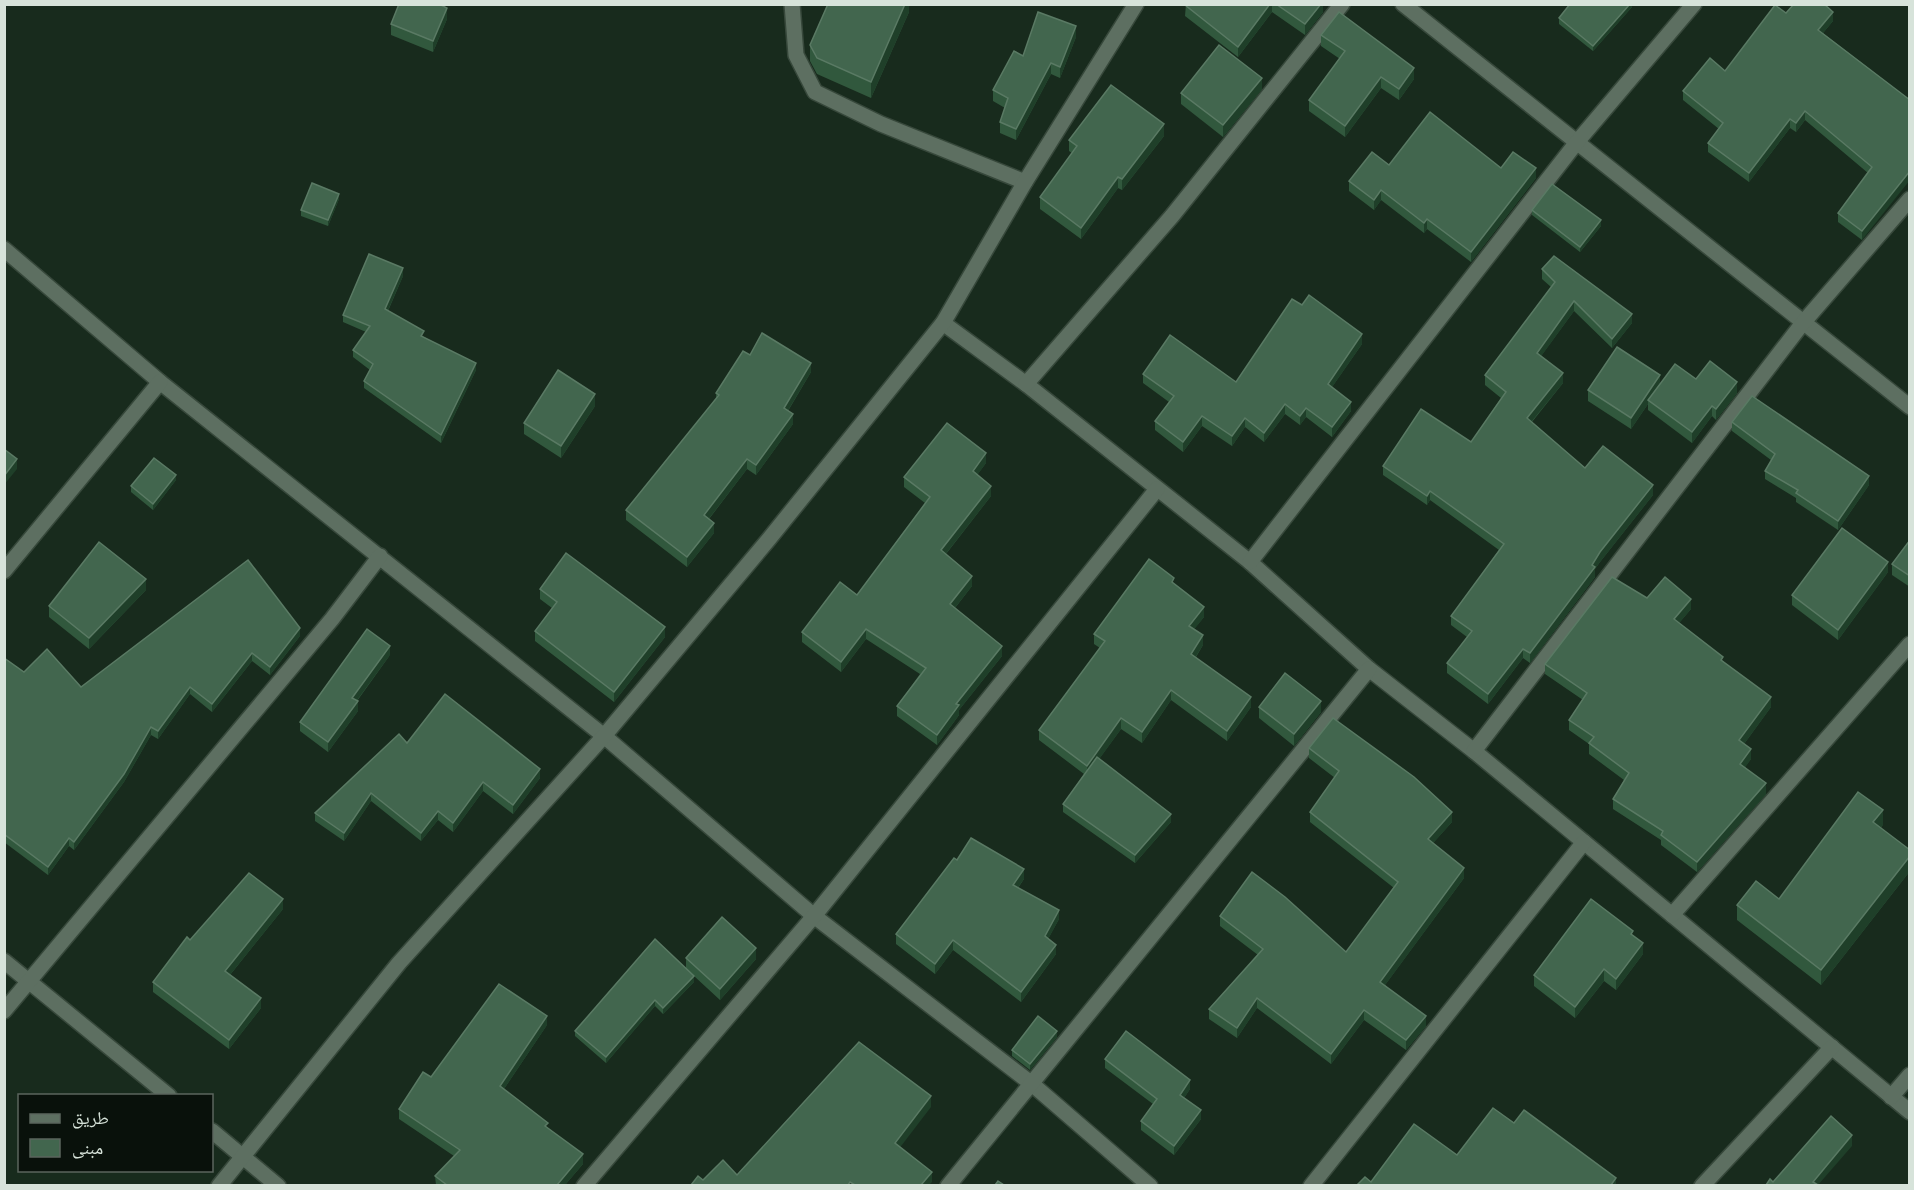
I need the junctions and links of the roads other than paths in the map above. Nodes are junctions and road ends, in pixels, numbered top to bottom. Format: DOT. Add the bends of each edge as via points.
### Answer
graph roads {
  1 [pos="792,4"];
  2 [pos="1136,4"];
  3 [pos="1342,4"];
  4 [pos="1403,4"];
  5 [pos="1694,4"];
  6 [pos="1577,142"];
  7 [pos="1025,182"];
  8 [pos="1910,199"];
  9 [pos="4,249"];
  10 [pos="943,323"];
  11 [pos="1802,324"];
  12 [pos="160,382"];
  13 [pos="1026,384"];
  14 [pos="1910,407"];
  15 [pos="1157,489"];
  16 [pos="380,556"];
  17 [pos="1250,562"];
  18 [pos="4,571"];
  19 [pos="1910,644"];
  20 [pos="1369,669"];
  21 [pos="604,736"];
  22 [pos="1474,751"];
  23 [pos="1584,842"];
  24 [pos="1672,915"];
  25 [pos="814,916"];
  26 [pos="4,961"];
  27 [pos="28,981"];
  28 [pos="4,1011"];
  29 [pos="1832,1047"];
  30 [pos="1910,1075"];
  31 [pos="1032,1084"];
  32 [pos="168,1094"];
  33 [pos="1891,1097"];
  34 [pos="1910,1112"];
  35 [pos="213,1132"];
  36 [pos="242,1157"];
  37 [pos="219,1185"];
  38 [pos="278,1185"];
  39 [pos="584,1185"];
  40 [pos="948,1185"];
  41 [pos="1150,1185"];
  42 [pos="1311,1185"];
  43 [pos="1702,1185"];
  1 -- 7 [label="street" via="796,55 815,92 880,124"];
  2 -- 7 [label="street"];
  3 -- 13 [label="street" via="1172,216"];
  4 -- 6 [label="street"];
  5 -- 6 [label="street"];
  6 -- 11 [label="street"];
  6 -- 17 [label="street"];
  7 -- 10 [label="street"];
  8 -- 11 [label="street"];
  9 -- 12 [label="street"];
  10 -- 13 [label="street"];
  10 -- 21 [label="street"];
  11 -- 14 [label="street"];
  11 -- 22 [label="street"];
  12 -- 16 [label="street"];
  12 -- 18 [label="street"];
  13 -- 15 [label="street"];
  15 -- 17 [label="street"];
  15 -- 25 [label="street"];
  16 -- 21 [label="street"];
  16 -- 27 [label="street" via="332,619"];
  17 -- 20 [label="street"];
  19 -- 24 [label="street"];
  20 -- 22 [label="street"];
  20 -- 31 [label="street"];
  21 -- 25 [label="street"];
  21 -- 36 [label="street" via="399,963"];
  22 -- 23 [label="street"];
  23 -- 24 [label="street"];
  23 -- 42 [label="street"];
  24 -- 29 [label="street"];
  25 -- 31 [label="street"];
  25 -- 39 [label="street"];
  26 -- 27 [label="street"];
  27 -- 28 [label="street"];
  27 -- 32 [label="street"];
  29 -- 33 [label="street"];
  29 -- 43 [label="street"];
  30 -- 33 [label="street"];
  31 -- 40 [label="street"];
  31 -- 41 [label="street"];
  33 -- 34 [label="street"];
  35 -- 36 [label="street"];
  36 -- 37 [label="street"];
  36 -- 38 [label="street"];
}
